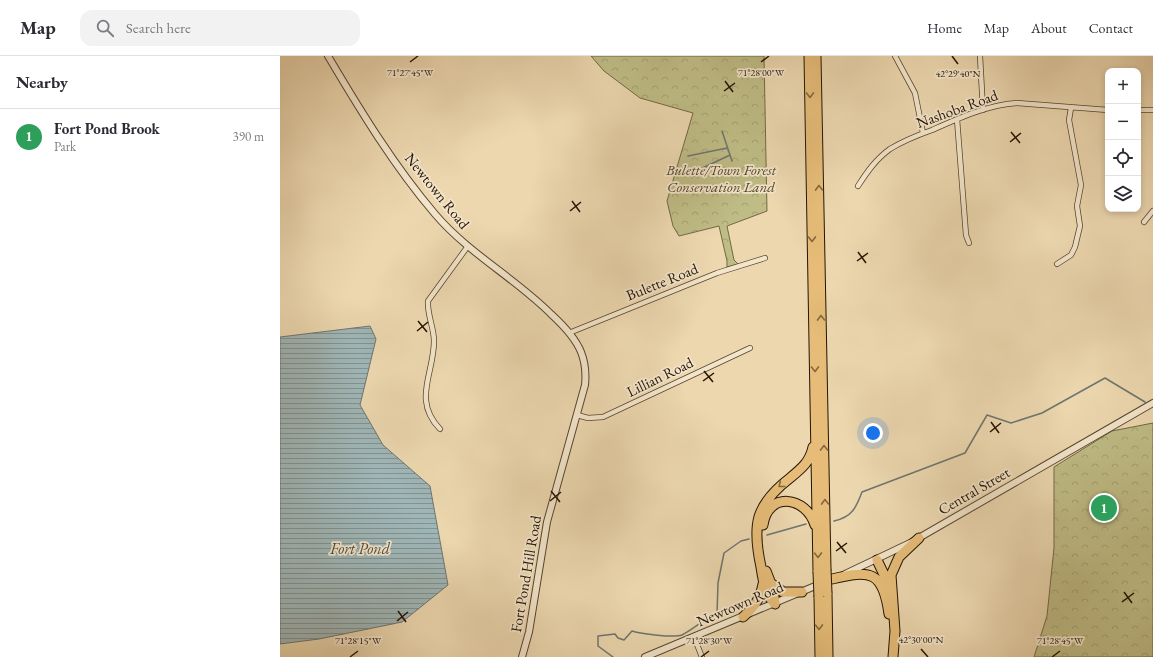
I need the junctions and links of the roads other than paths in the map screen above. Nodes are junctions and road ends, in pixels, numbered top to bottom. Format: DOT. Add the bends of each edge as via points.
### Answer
graph roads {
  1 [pos="328,56"];
  2 [pos="809,56"];
  3 [pos="816,56"];
  4 [pos="895,56"];
  5 [pos="980,56"];
  6 [pos="1071,108"];
  7 [pos="983,110"];
  8 [pos="1105,110"];
  9 [pos="1141,110"];
  10 [pos="1153,110"];
  11 [pos="957,119"];
  12 [pos="923,134"];
  13 [pos="858,186"];
  14 [pos="1153,211"];
  15 [pos="1144,222"];
  16 [pos="970,243"];
  17 [pos="468,246"];
  18 [pos="765,258"];
  19 [pos="1057,264"];
  20 [pos="569,333"];
  21 [pos="750,348"];
  22 [pos="585,380"];
  23 [pos="1153,403"];
  24 [pos="577,415"];
  25 [pos="440,429"];
  26 [pos="816,432"];
  27 [pos="821,488"];
  28 [pos="818,534"];
  29 [pos="919,538"];
  30 [pos="877,560"];
  31 [pos="822,570"];
  32 [pos="763,577"];
  33 [pos="832,579"];
  34 [pos="771,584"];
  35 [pos="882,586"];
  36 [pos="802,592"];
  37 [pos="892,594"];
  38 [pos="823,595"];
  39 [pos="775,604"];
  40 [pos="743,617"];
  41 [pos="694,637"];
  42 [pos="523,657"];
  43 [pos="644,657"];
  44 [pos="702,657"];
  45 [pos="820,657"];
  46 [pos="829,657"];
  47 [pos="887,657"];
  48 [pos="893,657"];
  1 -- 17 [label="street, Newtown Road" via="401,169 434,212"];
  2 -- 26 [label="highway, one-way"];
  27 -- 3 [label="highway, one-way"];
  4 -- 12 [label="street" via="915,93"];
  5 -- 7 [label="street"];
  6 -- 7 [label="street, Nashoba Road" via="1017,103"];
  6 -- 8 [label="street, Nashoba Road"];
  6 -- 19 [label="street" via="1068,120 1081,185 1077,206 1080,226 1071,255"];
  7 -- 11 [label="street, Nashoba Road"];
  9 -- 10 [label="street"];
  11 -- 12 [label="street, Nashoba Road"];
  11 -- 16 [label="street" via="966,235"];
  12 -- 13 [label="street, Nashoba Road" via="890,150 868,170"];
  14 -- 15 [label="street"];
  17 -- 20 [label="street, Newtown Road" via="532,296"];
  17 -- 25 [label="street" via="428,301 434,352 428,372 426,398 430,417"];
  18 -- 20 [label="street, Bulette Road" via="717,273"];
  20 -- 22 [label="street, Newtown Road" via="581,353"];
  21 -- 24 [label="street, Lillian Road" via="603,417 588,418"];
  22 -- 24 [label="street, Fort Pond Hill Road"];
  23 -- 29 [label="street, Central Street"];
  24 -- 42 [label="street, Fort Pond Hill Road" via="547,522"];
  26 -- 27 [label="highway"];
  26 -- 32 [label="highway, one-way" via="812,454 807,464 773,491 760,514 757,534"];
  27 -- 28 [label="highway"];
  31 -- 27 [label="highway, one-way"];
  28 -- 31 [label="highway, one-way"];
  28 -- 34 [label="highway" via="809,512 800,504 782,502 770,509 763,521 762,544"];
  29 -- 30 [label="street, Central Street"];
  29 -- 37 [label="highway" via="895,564 891,574"];
  30 -- 33 [label="street, Central Street"];
  30 -- 35 [label="highway"];
  30 -- 37 [label="highway" via="886,575"];
  31 -- 38 [label="highway, bridge"];
  32 -- 39 [label="highway" via="767,592"];
  32 -- 40 [label="highway" via="759,600"];
  33 -- 35 [label="highway" via="857,573 875,578"];
  33 -- 36 [label="street, Central Street"];
  34 -- 36 [label="highway" via="783,592"];
  34 -- 39 [label="highway"];
  35 -- 47 [label="highway" via="890,622"];
  36 -- 39 [label="street, Newtown Road"];
  37 -- 48 [label="highway" via="895,631"];
  38 -- 45 [label="highway, one-way"];
  38 -- 46 [label="highway"];
  39 -- 40 [label="street, Newtown Road"];
  40 -- 41 [label="street, Newtown Road"];
  41 -- 43 [label="street, Newtown Road"];
  41 -- 44 [label="street"];
}
